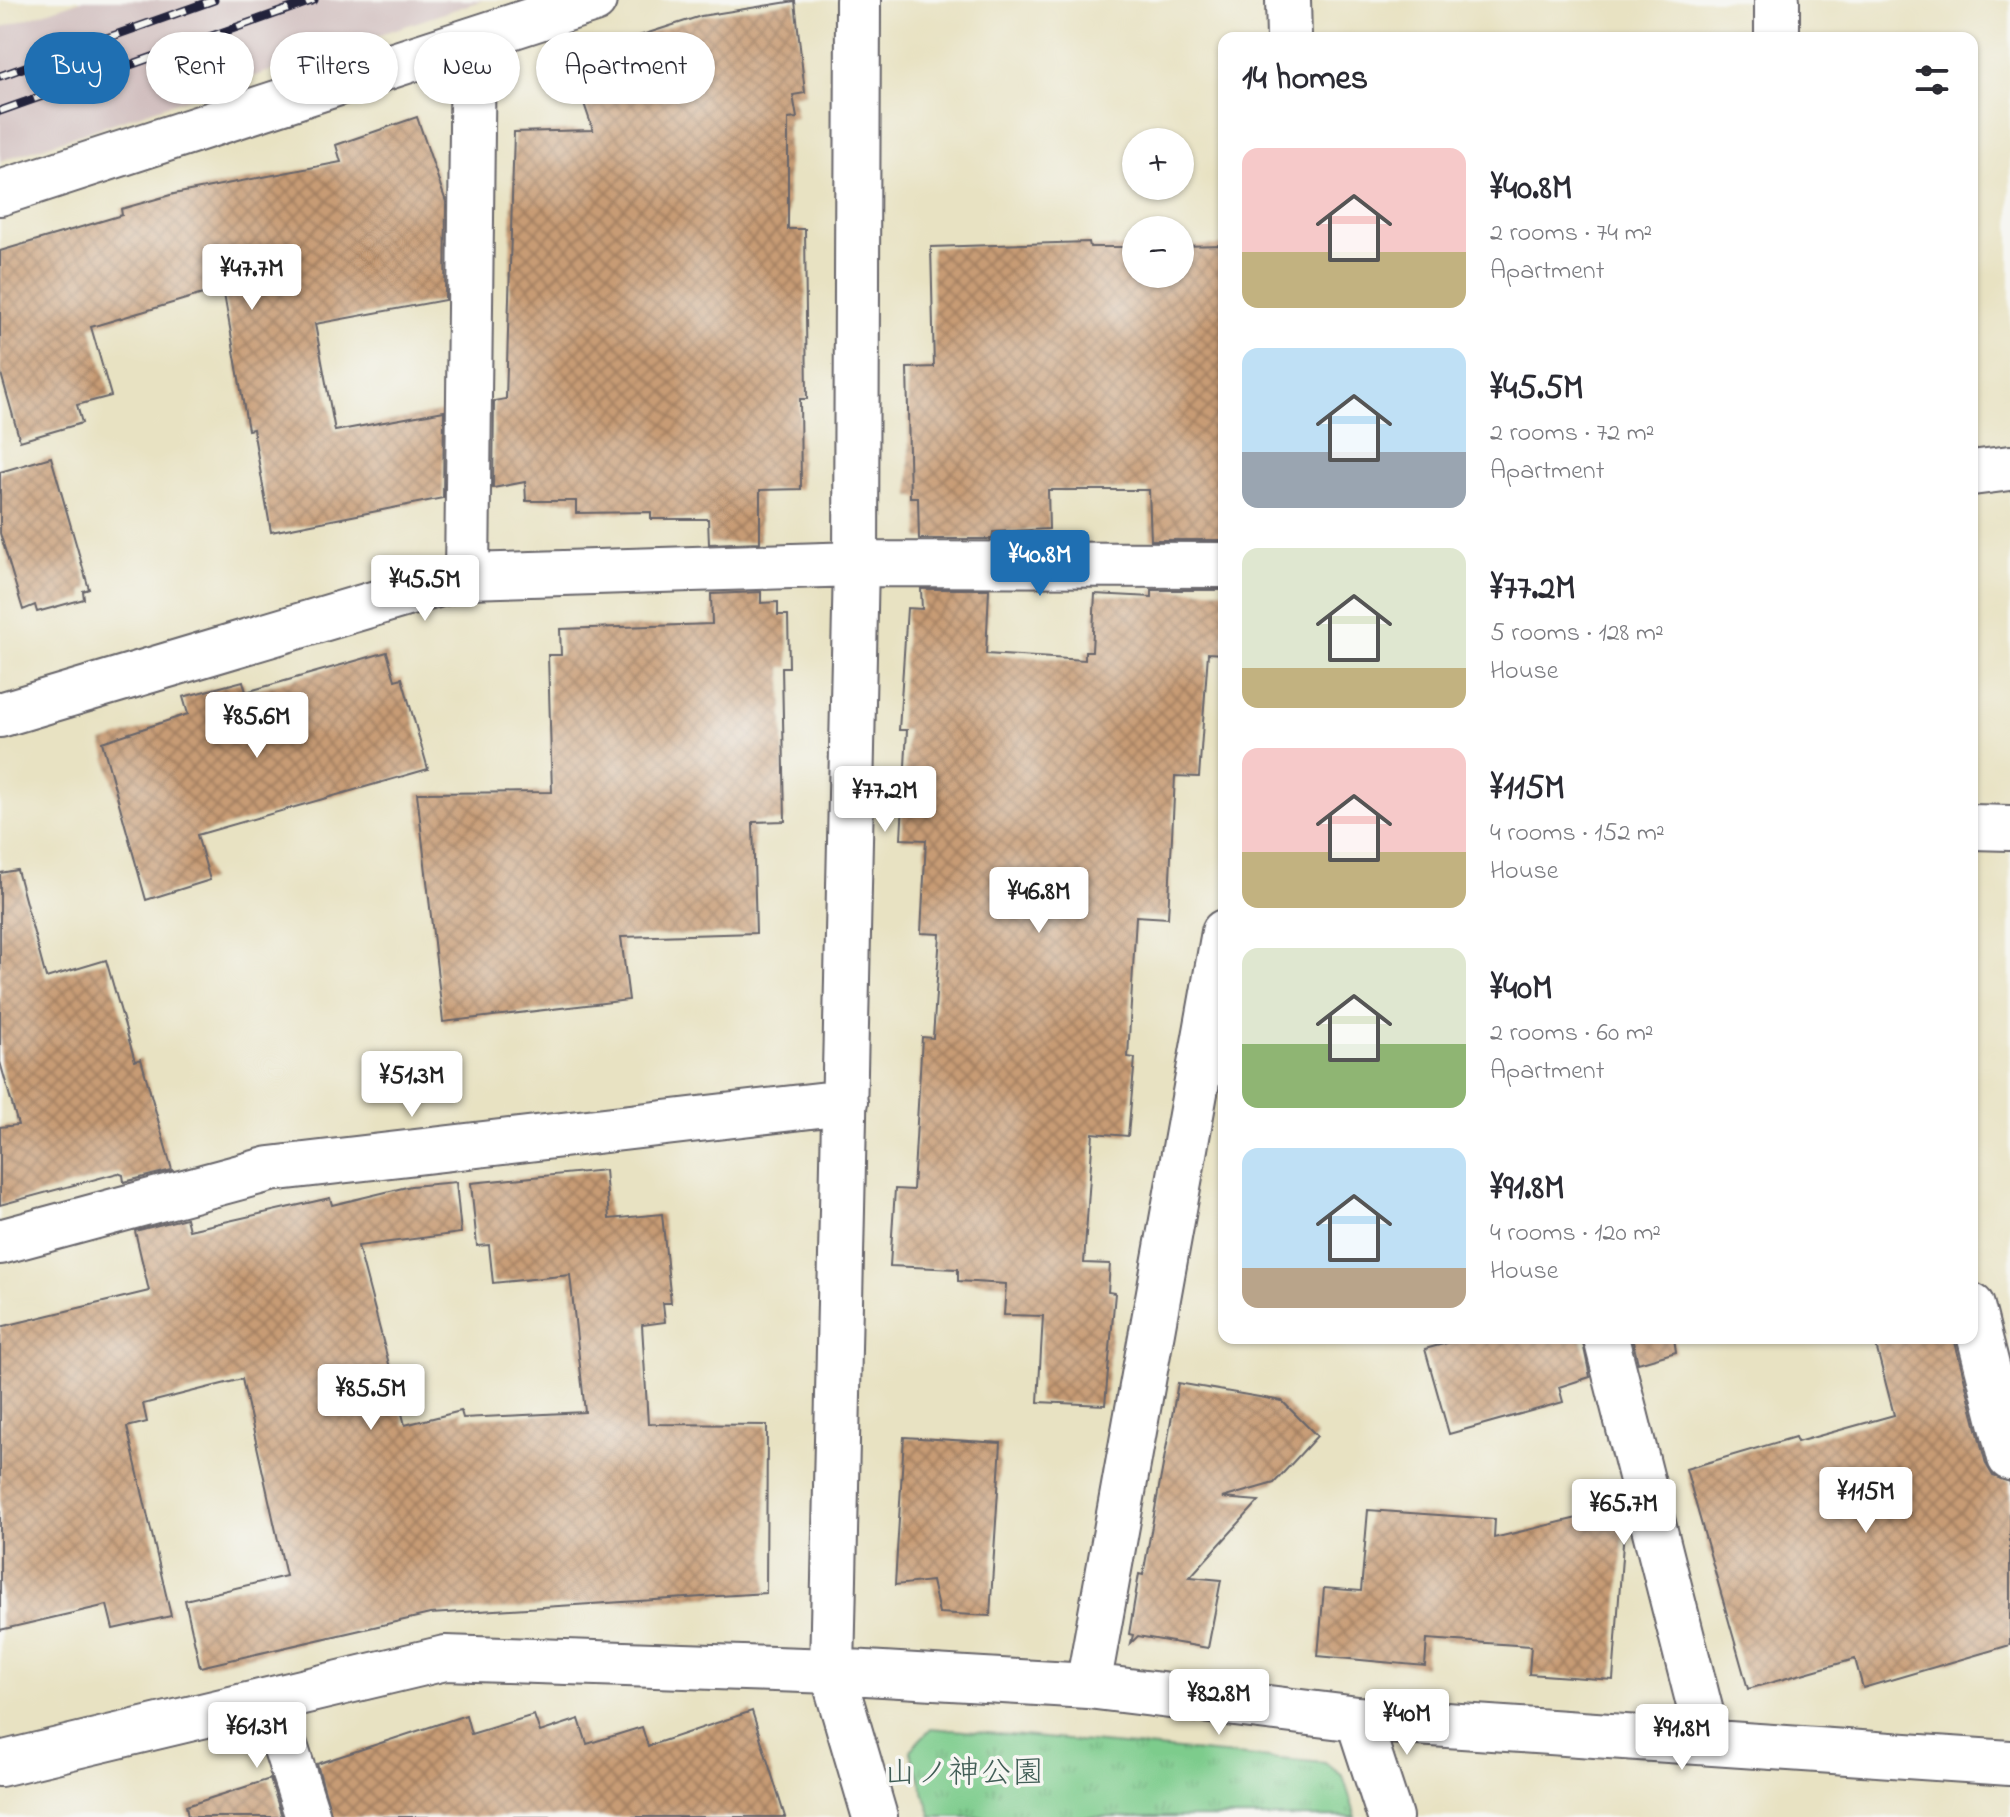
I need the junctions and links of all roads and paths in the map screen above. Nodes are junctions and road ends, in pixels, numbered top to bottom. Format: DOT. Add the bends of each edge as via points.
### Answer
graph roads {
  1 [pos="594,0"];
  2 [pos="858,0"];
  3 [pos="1288,0"];
  4 [pos="1777,0"];
  5 [pos="497,32"];
  6 [pos="1289,32"];
  7 [pos="1777,32"];
  8 [pos="414,59"];
  9 [pos="472,104"];
  10 [pos="0,193"];
  11 [pos="2010,468"];
  12 [pos="1978,472"];
  13 [pos="856,564"];
  14 [pos="1218,565"];
  15 [pos="467,576"];
  16 [pos="0,715"];
  17 [pos="1978,827"];
  18 [pos="2010,828"];
  19 [pos="1218,982"];
  20 [pos="845,1102"];
  21 [pos="0,1242"];
  22 [pos="1978,1330"];
  23 [pos="1608,1344"];
  24 [pos="2010,1458"];
  25 [pos="832,1671"];
  26 [pos="1088,1686"];
  27 [pos="271,1702"];
  28 [pos="1358,1719"];
  29 [pos="1708,1740"];
  30 [pos="2010,1763"];
  31 [pos="0,1764"];
  32 [pos="308,1817"];
  33 [pos="875,1817"];
  34 [pos="1390,1817"];
  1 -- 5 [label="street"];
  2 -- 13 [label="street"];
  3 -- 6 [label="street"];
  4 -- 7 [label="street"];
  8 -- 10 [label="street"];
  9 -- 15 [label="street"];
  11 -- 12 [label="street"];
  13 -- 14 [label="street"];
  13 -- 15 [label="street"];
  13 -- 20 [label="street"];
  15 -- 16 [label="street"];
  17 -- 18 [label="street"];
  19 -- 26 [label="street"];
  20 -- 21 [label="street" via="270,1169"];
  20 -- 25 [label="street"];
  22 -- 24 [label="street"];
  23 -- 29 [label="street"];
  25 -- 26 [label="street"];
  25 -- 27 [label="street" via="445,1658"];
  25 -- 33 [label="street"];
  26 -- 28 [label="street"];
  27 -- 31 [label="street"];
  27 -- 32 [label="street"];
  28 -- 29 [label="street"];
  28 -- 34 [label="street"];
  29 -- 30 [label="street"];
}
